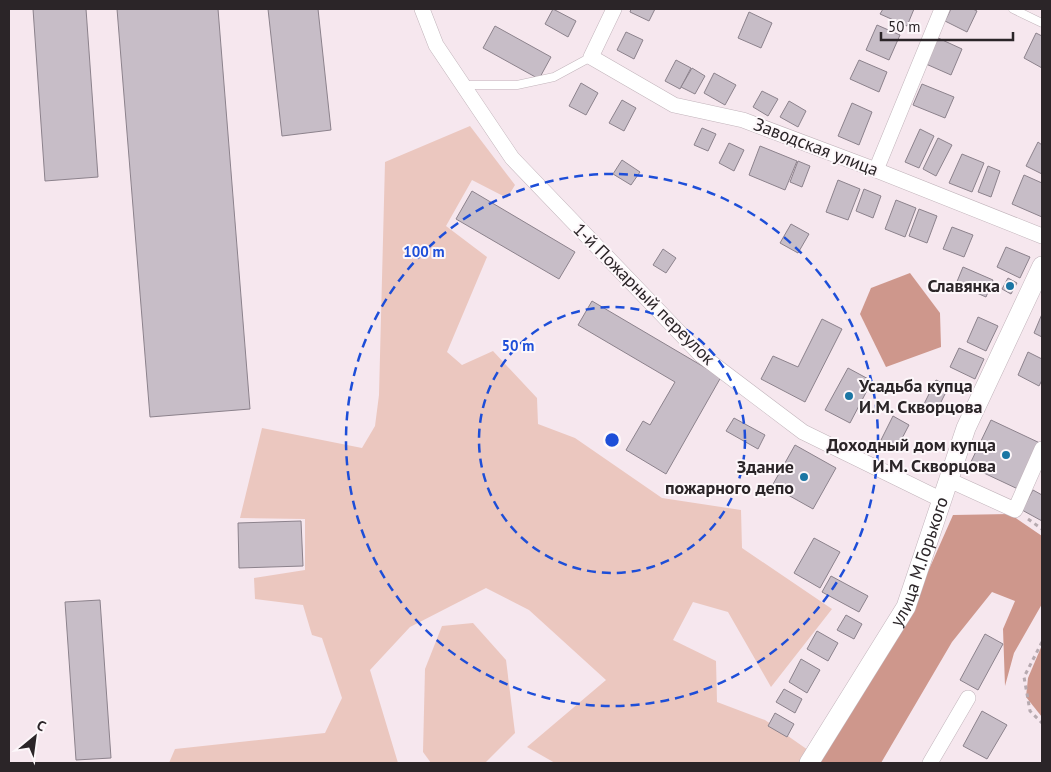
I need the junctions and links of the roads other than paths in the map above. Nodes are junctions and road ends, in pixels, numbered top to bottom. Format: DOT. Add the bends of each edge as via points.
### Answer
graph roads {
  1 [pos="422,9"];
  2 [pos="614,9"];
  3 [pos="942,9"];
  4 [pos="1013,9"];
  5 [pos="1042,23"];
  6 [pos="591,57"];
  7 [pos="463,85"];
  8 [pos="876,170"];
  9 [pos="1042,236"];
  10 [pos="1042,266"];
  11 [pos="1042,450"];
  12 [pos="949,480"];
  13 [pos="942,500"];
  14 [pos="968,698"];
  15 [pos="809,763"];
  16 [pos="930,763"];
  1 -- 7 [label="street, 1-й Пожарный переулок" via="436,45"];
  2 -- 6 [label="street"];
  3 -- 8 [label="street"];
  4 -- 5 [label="lane"];
  6 -- 7 [label="lane" via="554,77 517,85"];
  6 -- 8 [label="street, Заводская улица" via="674,105 743,120"];
  7 -- 13 [label="street, 1-й Пожарный переулок" via="512,158 701,356 803,432"];
  8 -- 9 [label="street, Заводская улица"];
  10 -- 12 [label="street, улица М.Горького" via="966,428"];
  11 -- 12 [label="street" via="1015,510"];
  12 -- 13 [label="street, улица М.Горького"];
  13 -- 15 [label="street, улица М.Горького" via="906,607"];
  14 -- 16 [label="street"];
}
